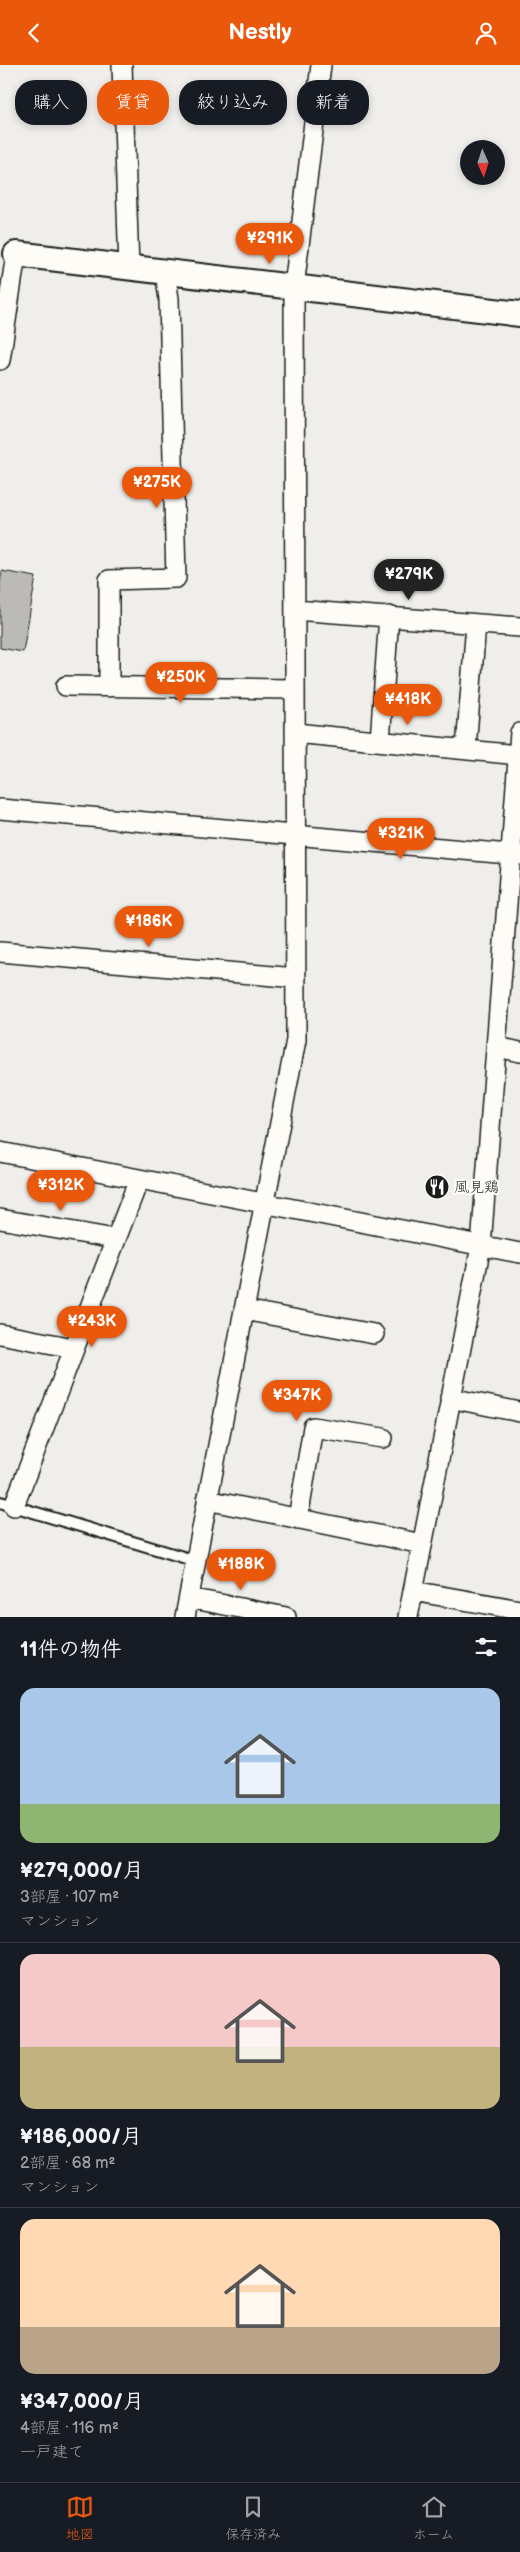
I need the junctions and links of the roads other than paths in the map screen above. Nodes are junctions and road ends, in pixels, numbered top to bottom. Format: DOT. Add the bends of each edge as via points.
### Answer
graph roads {
  1 [pos="122,65"];
  2 [pos="321,65"];
  3 [pos="16,254"];
  4 [pos="129,268"];
  5 [pos="165,272"];
  6 [pos="294,287"];
  7 [pos="520,314"];
  8 [pos="0,360"];
  9 [pos="295,610"];
  10 [pos="389,616"];
  11 [pos="476,624"];
  12 [pos="520,627"];
  13 [pos="66,686"];
  14 [pos="109,687"];
  15 [pos="295,689"];
  16 [pos="295,733"];
  17 [pos="520,733"];
  18 [pos="380,741"];
  19 [pos="466,748"];
  20 [pos="518,755"];
  21 [pos="0,809"];
  22 [pos="294,834"];
  23 [pos="515,854"];
  24 [pos="0,952"];
  25 [pos="296,978"];
  26 [pos="497,1047"];
  27 [pos="520,1052"];
  28 [pos="0,1151"];
  29 [pos="138,1179"];
  30 [pos="265,1203"];
  31 [pos="0,1219"];
  32 [pos="115,1239"];
  33 [pos="481,1246"];
  34 [pos="520,1253"];
  35 [pos="244,1310"];
  36 [pos="0,1334"];
  37 [pos="374,1334"];
  38 [pos="74,1348"];
  39 [pos="450,1398"];
  40 [pos="520,1412"];
  41 [pos="383,1439"];
  42 [pos="208,1500"];
  43 [pos="7,1504"];
  44 [pos="298,1519"];
  45 [pos="422,1544"];
  46 [pos="196,1561"];
  47 [pos="413,1591"];
  48 [pos="189,1598"];
  49 [pos="520,1610"];
  50 [pos="185,1617"];
  51 [pos="286,1617"];
  52 [pos="408,1617"];
  1 -- 4 [label="street"];
  2 -- 6 [label="street"];
  3 -- 4 [label="street"];
  3 -- 8 [label="street"];
  4 -- 5 [label="street"];
  5 -- 6 [label="street"];
  5 -- 14 [label="street" via="169,299 176,578 109,580"];
  6 -- 7 [label="street"];
  6 -- 9 [label="street"];
  9 -- 10 [label="street"];
  9 -- 15 [label="street"];
  10 -- 11 [label="street"];
  10 -- 18 [label="street"];
  11 -- 12 [label="street"];
  11 -- 19 [label="street"];
  13 -- 14 [label="street"];
  14 -- 15 [label="street"];
  15 -- 16 [label="street"];
  16 -- 18 [label="street"];
  16 -- 22 [label="street"];
  17 -- 20 [label="street"];
  18 -- 19 [label="street"];
  19 -- 20 [label="street"];
  20 -- 23 [label="street"];
  21 -- 22 [label="street"];
  22 -- 23 [label="street"];
  22 -- 25 [label="street"];
  23 -- 26 [label="street"];
  24 -- 25 [label="street"];
  25 -- 30 [label="street" via="296,1040"];
  26 -- 27 [label="street"];
  26 -- 33 [label="street"];
  28 -- 29 [label="street"];
  29 -- 30 [label="street"];
  29 -- 32 [label="street"];
  30 -- 33 [label="street"];
  30 -- 35 [label="street"];
  31 -- 32 [label="street"];
  32 -- 38 [label="street"];
  33 -- 34 [label="street"];
  33 -- 39 [label="street"];
  35 -- 37 [label="street"];
  35 -- 42 [label="street"];
  36 -- 38 [label="street"];
  38 -- 43 [label="street"];
  39 -- 40 [label="street"];
  39 -- 45 [label="street"];
  41 -- 44 [label="street" via="313,1427"];
  42 -- 44 [label="street"];
  42 -- 46 [label="street"];
  43 -- 46 [label="lane"];
  44 -- 45 [label="street"];
  45 -- 47 [label="street"];
  46 -- 48 [label="street"];
  47 -- 49 [label="street"];
  47 -- 52 [label="street"];
  48 -- 50 [label="street"];
  48 -- 51 [label="street"];
}
